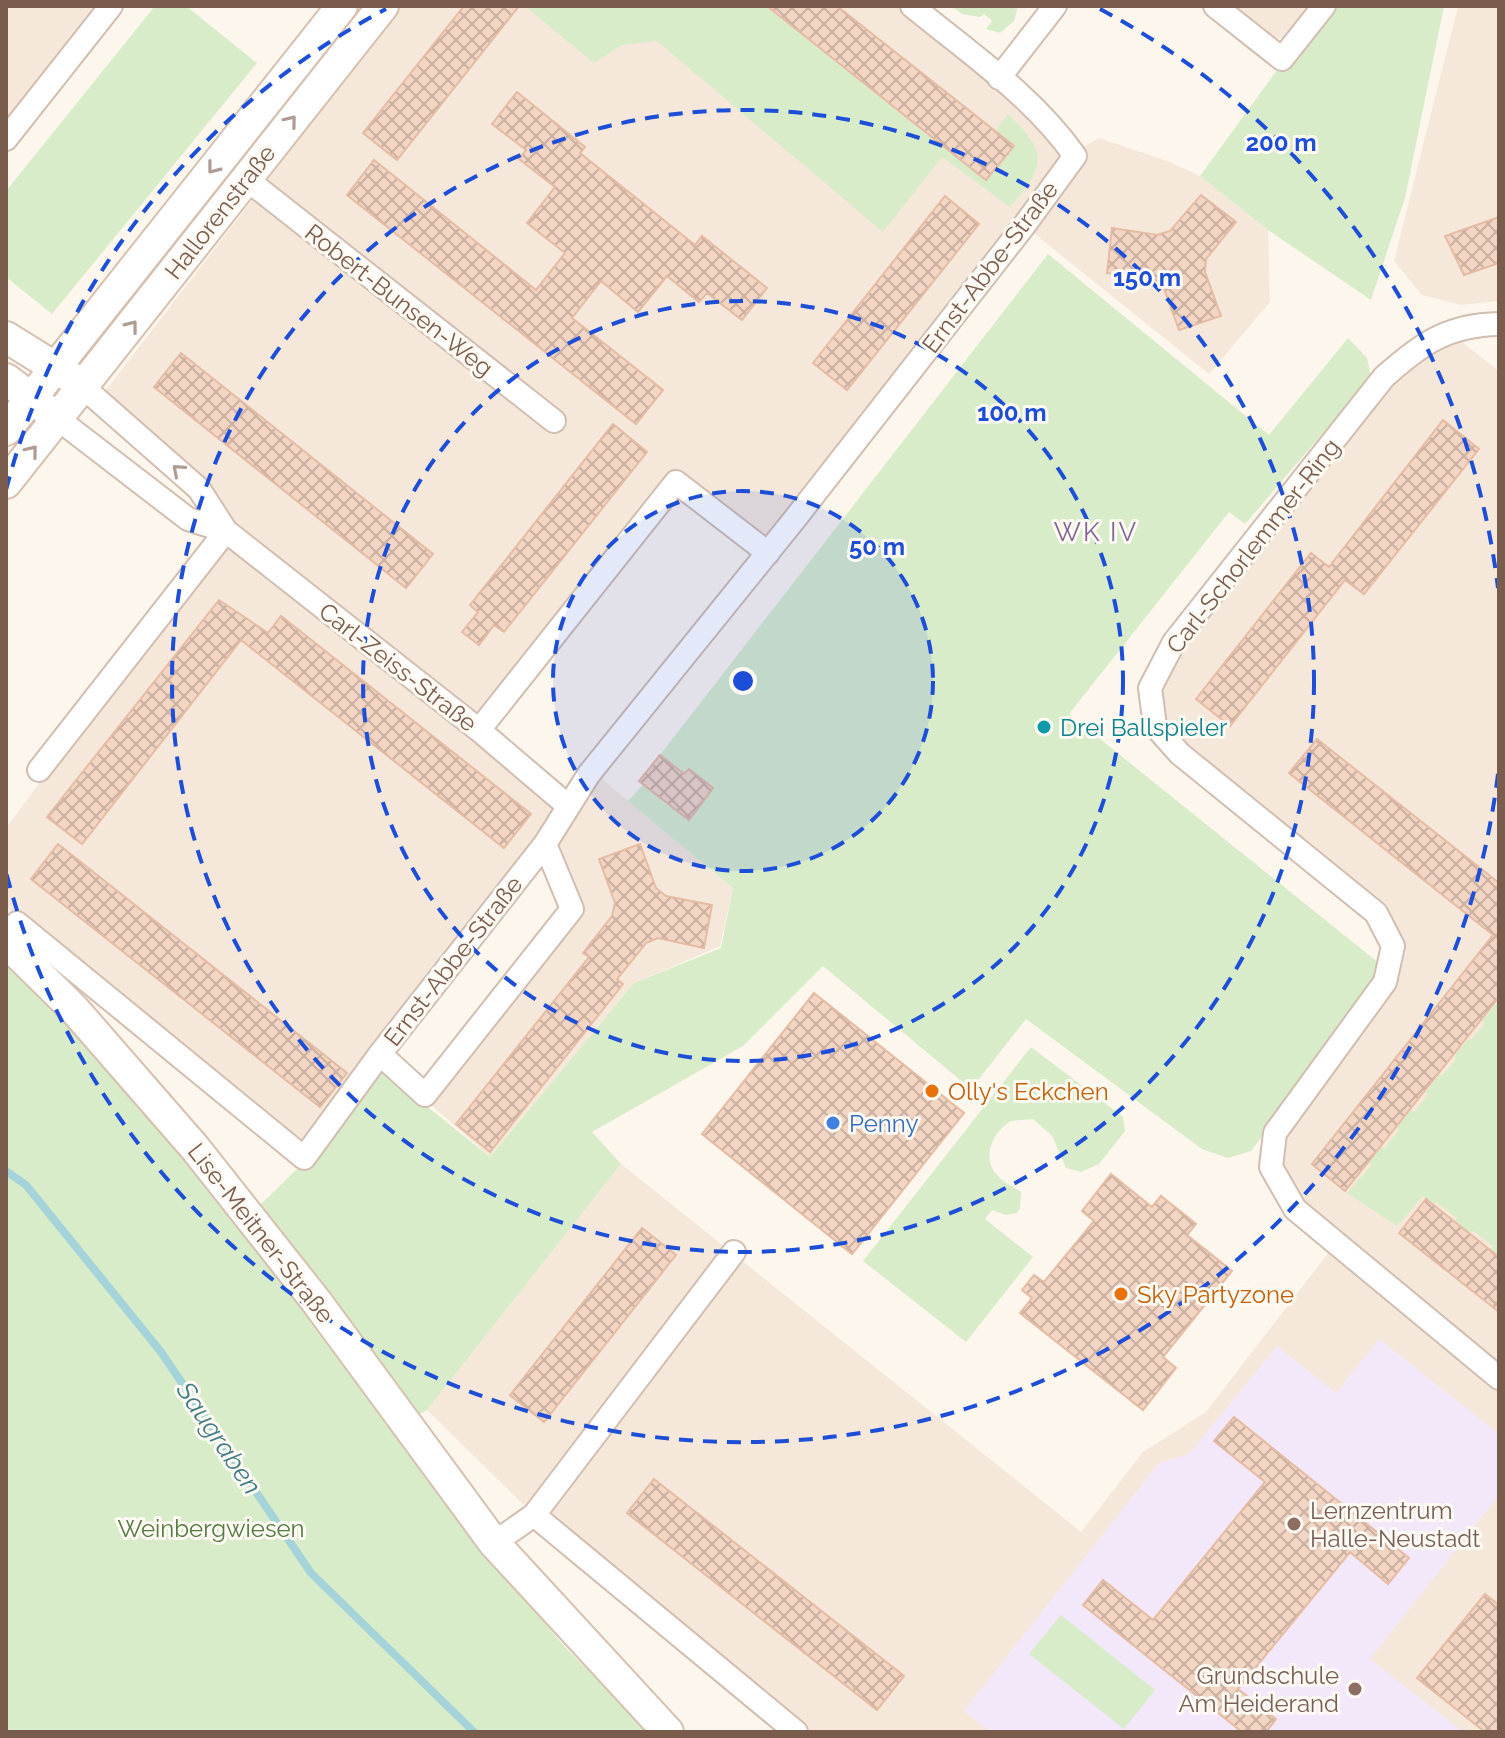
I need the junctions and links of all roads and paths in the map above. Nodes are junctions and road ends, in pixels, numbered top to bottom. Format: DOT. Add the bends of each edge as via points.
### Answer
graph roads {
  1 [pos="111,6"];
  2 [pos="342,6"];
  3 [pos="383,6"];
  4 [pos="912,6"];
  5 [pos="1055,6"];
  6 [pos="1215,6"];
  7 [pos="1324,6"];
  8 [pos="999,78"];
  9 [pos="6,139"];
  10 [pos="245,178"];
  11 [pos="1499,324"];
  12 [pos="6,337"];
  13 [pos="57,367"];
  14 [pos="6,379"];
  15 [pos="83,387"];
  16 [pos="31,398"];
  17 [pos="58,419"];
  18 [pos="554,421"];
  19 [pos="6,430"];
  20 [pos="6,483"];
  21 [pos="226,531"];
  22 [pos="768,553"];
  23 [pos="479,730"];
  24 [pos="39,770"];
  25 [pos="567,805"];
  26 [pos="545,844"];
  27 [pos="6,936"];
  28 [pos="6,942"];
  29 [pos="380,1054"];
  30 [pos="734,1252"];
  31 [pos="1499,1378"];
  32 [pos="534,1515"];
  33 [pos="494,1543"];
  34 [pos="668,1732"];
  35 [pos="796,1732"];
  1 -- 9 [label="street"];
  2 -- 13 [label="street, Hallorenstraße, one-way"];
  10 -- 3 [label="street, Hallorenstraße, one-way"];
  4 -- 8 [label="street, Ernst-Abbe-Straße"];
  5 -- 8 [label="street"];
  6 -- 7 [label="street" via="1282,59"];
  8 -- 22 [label="street, Ernst-Abbe-Straße" via="1057,130 1075,156"];
  15 -- 10 [label="street, Hallorenstraße, one-way"];
  10 -- 18 [label="street, Robert-Bunsen-Weg"];
  11 -- 31 [label="street, Carl-Schorlemmer-Ring" via="1449,332 1418,347 1384,377 1174,642 1150,688 1155,726 1180,754 1376,913 1393,946 1385,982 1275,1133 1271,1167 1295,1209"];
  12 -- 13 [label="street"];
  13 -- 15 [label="street"];
  13 -- 16 [label="street, Hallorenstraße"];
  14 -- 16 [label="street"];
  15 -- 17 [label="street, Hallorenstraße"];
  21 -- 15 [label="street, Carl-Zeiss-Straße, one-way" via="199,489"];
  16 -- 17 [label="street"];
  16 -- 19 [label="street, Hallorenstraße"];
  20 -- 17 [label="street, Hallorenstraße, one-way"];
  17 -- 21 [label="street, Carl-Zeiss-Straße" via="188,519"];
  21 -- 23 [label="street, Carl-Zeiss-Straße"];
  21 -- 24 [label="street"];
  22 -- 23 [label="street" via="676,482"];
  22 -- 25 [label="street, Ernst-Abbe-Straße"];
  23 -- 25 [label="street, Carl-Zeiss-Straße"];
  25 -- 26 [label="street, Ernst-Abbe-Straße"];
  26 -- 29 [label="street, Ernst-Abbe-Straße"];
  26 -- 29 [label="street, Ernst-Abbe-Straße" via="572,909 425,1095"];
  27 -- 29 [label="street" via="17,923 304,1158"];
  28 -- 33 [label="street, Lise-Meitner-Straße" via="74,1009 195,1148 316,1301"];
  30 -- 32 [label="street"];
  32 -- 33 [label="street"];
  32 -- 35 [label="street"];
  33 -- 34 [label="street, Lise-Meitner-Straße"];
}
